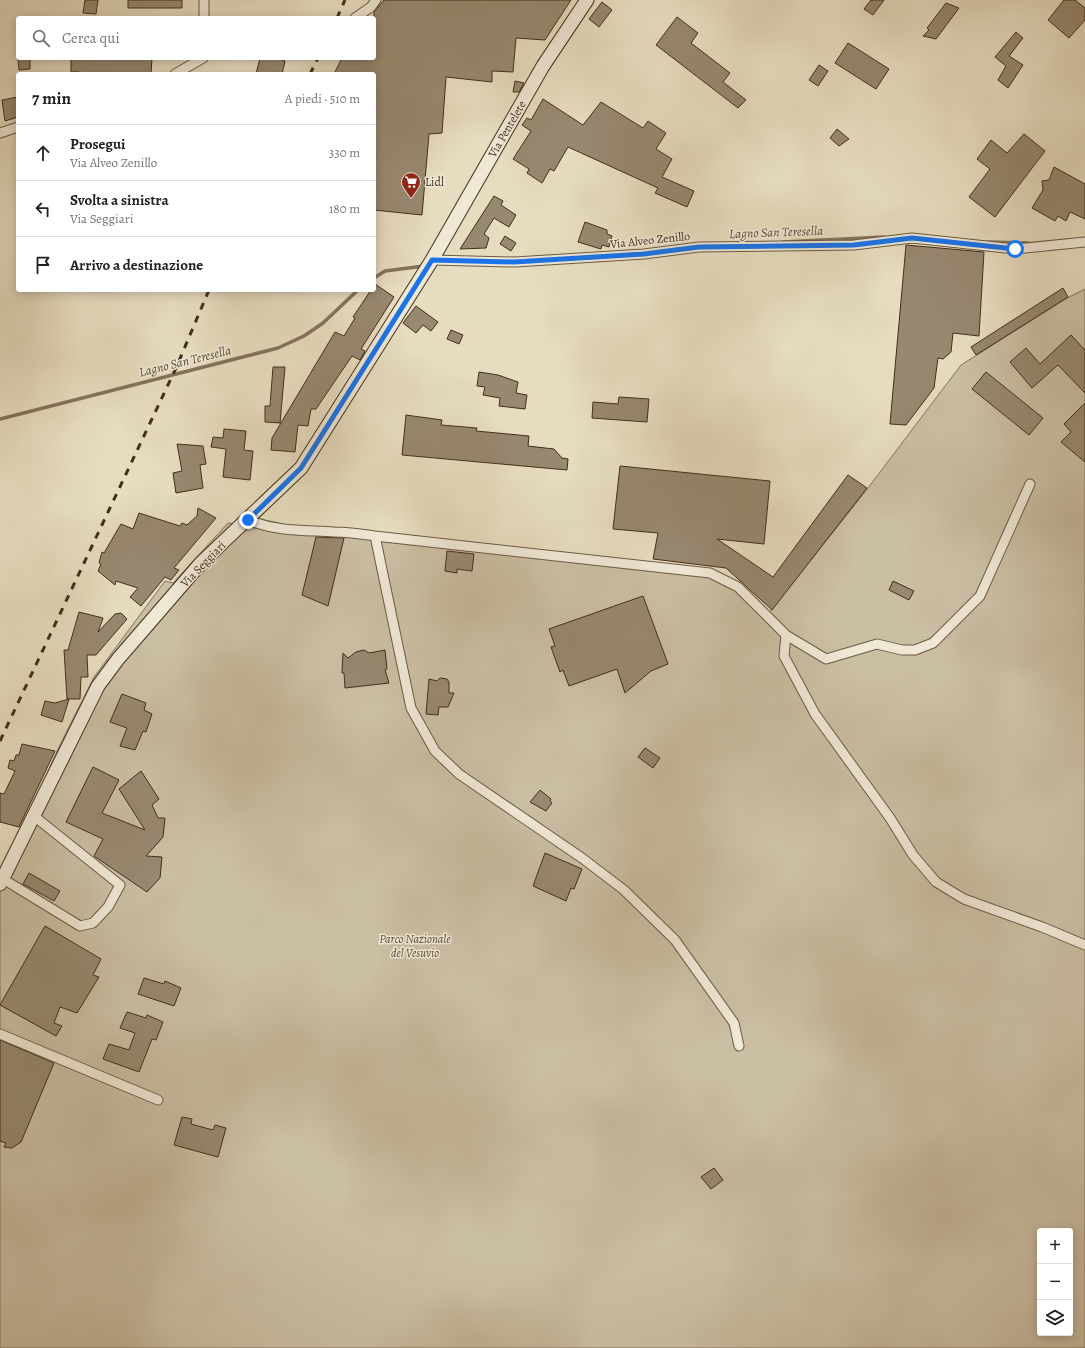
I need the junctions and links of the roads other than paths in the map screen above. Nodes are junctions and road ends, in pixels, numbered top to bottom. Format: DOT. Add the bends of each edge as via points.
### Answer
graph roads {
  1 [pos="204,0"];
  2 [pos="376,0"];
  3 [pos="586,0"];
  4 [pos="204,16"];
  5 [pos="358,16"];
  6 [pos="200,60"];
  7 [pos="179,72"];
  8 [pos="16,128"];
  9 [pos="0,133"];
  10 [pos="1085,242"];
  11 [pos="432,260"];
  12 [pos="1030,484"];
  13 [pos="248,520"];
  14 [pos="374,536"];
  15 [pos="786,635"];
  16 [pos="34,816"];
  17 [pos="1,882"];
  18 [pos="1085,945"];
  19 [pos="0,1034"];
  20 [pos="739,1046"];
  21 [pos="158,1100"];
  1 -- 4 [label="street"];
  2 -- 5 [label="street"];
  3 -- 11 [label="main road, Via Pentelete" via="543,66"];
  6 -- 7 [label="street"];
  8 -- 9 [label="street"];
  10 -- 11 [label="street, Via Alveo Zenillo" via="1015,249 912,238 854,245 699,247 644,254 514,262"];
  11 -- 13 [label="main road, Via Seggiari" via="301,468"];
  12 -- 15 [label="street" via="980,596 933,643 915,650 902,650 877,644 826,659"];
  13 -- 14 [label="street" via="264,526 298,532"];
  13 -- 16 [label="main road, Via Seggiari" via="201,563 118,659 98,686"];
  14 -- 15 [label="street" via="710,573 738,587"];
  14 -- 20 [label="street" via="411,708 435,751 459,774 612,881 675,940 734,1023"];
  15 -- 18 [label="street" via="784,656 815,714 890,818 913,855 936,882 964,899"];
  16 -- 17 [label="main road, Via Seggiari"];
  16 -- 17 [label="street" via="120,885 108,907 93,923 80,926"];
  19 -- 21 [label="street"];
}
